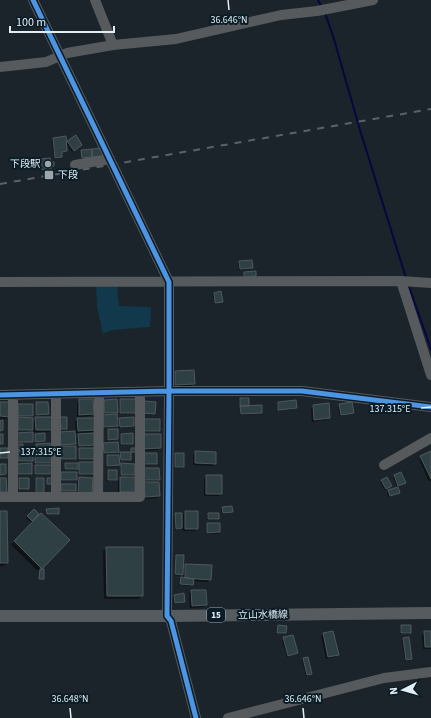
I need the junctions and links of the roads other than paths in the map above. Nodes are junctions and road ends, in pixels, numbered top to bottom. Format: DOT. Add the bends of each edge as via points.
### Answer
graph roads {
  1 [pos="33,0"];
  2 [pos="95,0"];
  3 [pos="374,0"];
  4 [pos="113,45"];
  5 [pos="60,57"];
  6 [pos="0,67"];
  7 [pos="110,159"];
  8 [pos="75,165"];
  9 [pos="402,281"];
  10 [pos="0,282"];
  11 [pos="169,282"];
  12 [pos="431,282"];
  13 [pos="431,374"];
  14 [pos="169,391"];
  15 [pos="140,392"];
  16 [pos="99,393"];
  17 [pos="56,394"];
  18 [pos="0,395"];
  19 [pos="13,395"];
  20 [pos="431,407"];
  21 [pos="431,438"];
  22 [pos="384,465"];
  23 [pos="0,497"];
  24 [pos="13,497"];
  25 [pos="56,497"];
  26 [pos="98,497"];
  27 [pos="431,613"];
  28 [pos="0,616"];
  29 [pos="167,616"];
  30 [pos="431,672"];
  31 [pos="196,718"];
  32 [pos="228,718"];
  1 -- 5 [label="street"];
  2 -- 4 [label="street"];
  3 -- 4 [label="street" via="281,15 176,38"];
  4 -- 5 [label="street" via="67,53"];
  5 -- 6 [label="street" via="46,62"];
  5 -- 7 [label="street"];
  7 -- 8 [label="street"];
  7 -- 11 [label="street"];
  9 -- 11 [label="street"];
  9 -- 12 [label="street"];
  9 -- 13 [label="street"];
  10 -- 11 [label="street"];
  11 -- 14 [label="street"];
  14 -- 15 [label="street"];
  14 -- 20 [label="street" via="302,391"];
  14 -- 29 [label="street"];
  15 -- 16 [label="street"];
  15 -- 26 [label="street" via="140,497"];
  16 -- 17 [label="street"];
  16 -- 26 [label="street"];
  17 -- 19 [label="street"];
  17 -- 25 [label="street"];
  18 -- 19 [label="street"];
  19 -- 24 [label="street"];
  21 -- 22 [label="street"];
  23 -- 24 [label="street"];
  24 -- 25 [label="street"];
  25 -- 26 [label="street"];
  27 -- 29 [label="main road, 立山水橋線 / 15"];
  28 -- 29 [label="main road, 立山水橋線 / 15"];
  29 -- 31 [label="street" via="171,621"];
  30 -- 32 [label="street" via="384,678"];
}
